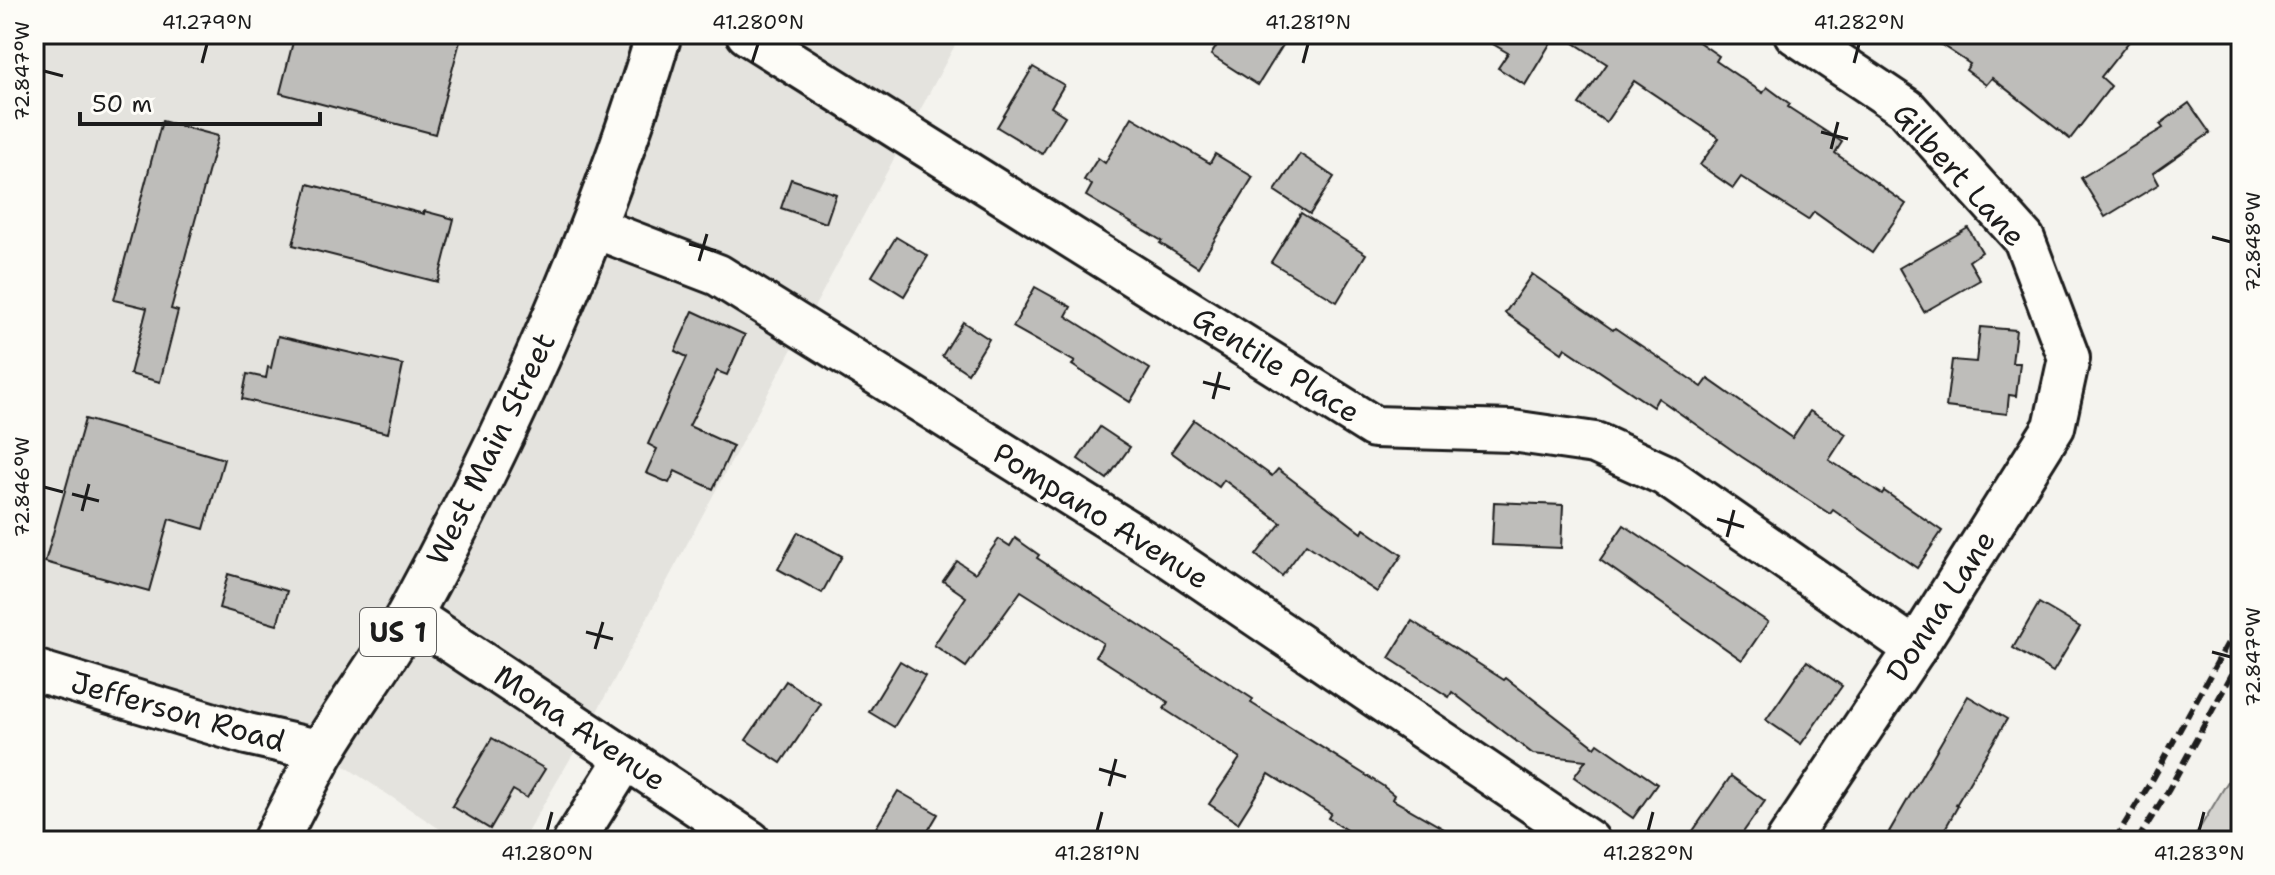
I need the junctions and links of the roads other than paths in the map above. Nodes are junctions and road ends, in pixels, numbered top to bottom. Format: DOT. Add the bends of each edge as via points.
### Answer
graph roads {
  1 [pos="659,34"];
  2 [pos="747,34"];
  3 [pos="1795,34"];
  4 [pos="593,227"];
  5 [pos="2069,358"];
  6 [pos="409,614"];
  7 [pos="1915,649"];
  8 [pos="34,670"];
  9 [pos="322,751"];
  10 [pos="626,758"];
  11 [pos="275,841"];
  12 [pos="574,841"];
  13 [pos="750,841"];
  14 [pos="1589,841"];
  15 [pos="1787,841"];
  1 -- 4 [label="main road, West Main Street / US 1"];
  2 -- 7 [label="street, Gentile Place" via="1374,427 1512,431 1595,443 1665,475"];
  3 -- 5 [label="street, Gilbert Lane" via="1907,109 2024,239"];
  4 -- 6 [label="main road, West Main Street / US 1" via="517,405"];
  4 -- 14 [label="street, Pompano Avenue" via="718,275 1168,556"];
  5 -- 7 [label="street, Donna Lane" via="2054,427"];
  6 -- 9 [label="main road, West Main Street / US 1"];
  6 -- 10 [label="street, Mona Avenue"];
  7 -- 15 [label="street, Donna Lane"];
  8 -- 9 [label="street, Jefferson Road"];
  9 -- 11 [label="main road, West Main Street / US 1"];
  10 -- 12 [label="street"];
  10 -- 13 [label="street, Mona Avenue"];
}
